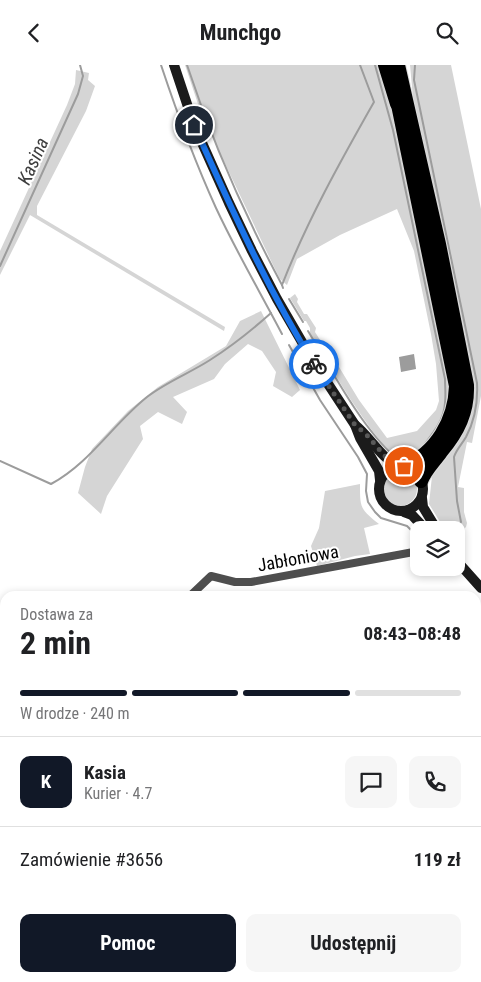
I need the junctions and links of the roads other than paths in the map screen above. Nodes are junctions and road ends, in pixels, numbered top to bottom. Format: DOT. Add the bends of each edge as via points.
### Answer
graph roads {
  1 [pos="174,65"];
  2 [pos="385,65"];
  3 [pos="391,65"];
  4 [pos="398,65"];
  5 [pos="406,65"];
  6 [pos="398,109"];
  7 [pos="416,141"];
  8 [pos="355,425"];
  9 [pos="401,466"];
  10 [pos="380,480"];
  11 [pos="422,481"];
  12 [pos="422,498"];
  13 [pos="404,512"];
  14 [pos="418,521"];
  15 [pos="432,521"];
  16 [pos="410,553"];
  17 [pos="465,570"];
  18 [pos="481,588"];
  19 [pos="195,591"];
  1 -- 8 [label="main road" via="198,134 277,299 312,361"];
  2 -- 6 [label="highway"];
  3 -- 6 [label="highway"];
  4 -- 7 [label="highway"];
  5 -- 7 [label="highway"];
  6 -- 9 [label="highway" via="456,387 454,408 445,428 425,455"];
  7 -- 11 [label="highway" via="467,385 461,423"];
  8 -- 9 [label="main road" via="391,463"];
  8 -- 10 [label="main road" via="379,471"];
  9 -- 10 [label="main road" via="390,468"];
  9 -- 11 [label="main road" via="412,469"];
  10 -- 13 [label="main road" via="381,499 386,506 393,511"];
  11 -- 12 [label="main road"];
  12 -- 13 [label="main road" via="416,506"];
  12 -- 15 [label="main road" via="423,507"];
  13 -- 14 [label="main road"];
  16 -- 19 [label="street, Jabłoniowa" via="251,582 211,576"];
  17 -- 18 [label="main road"];
}
